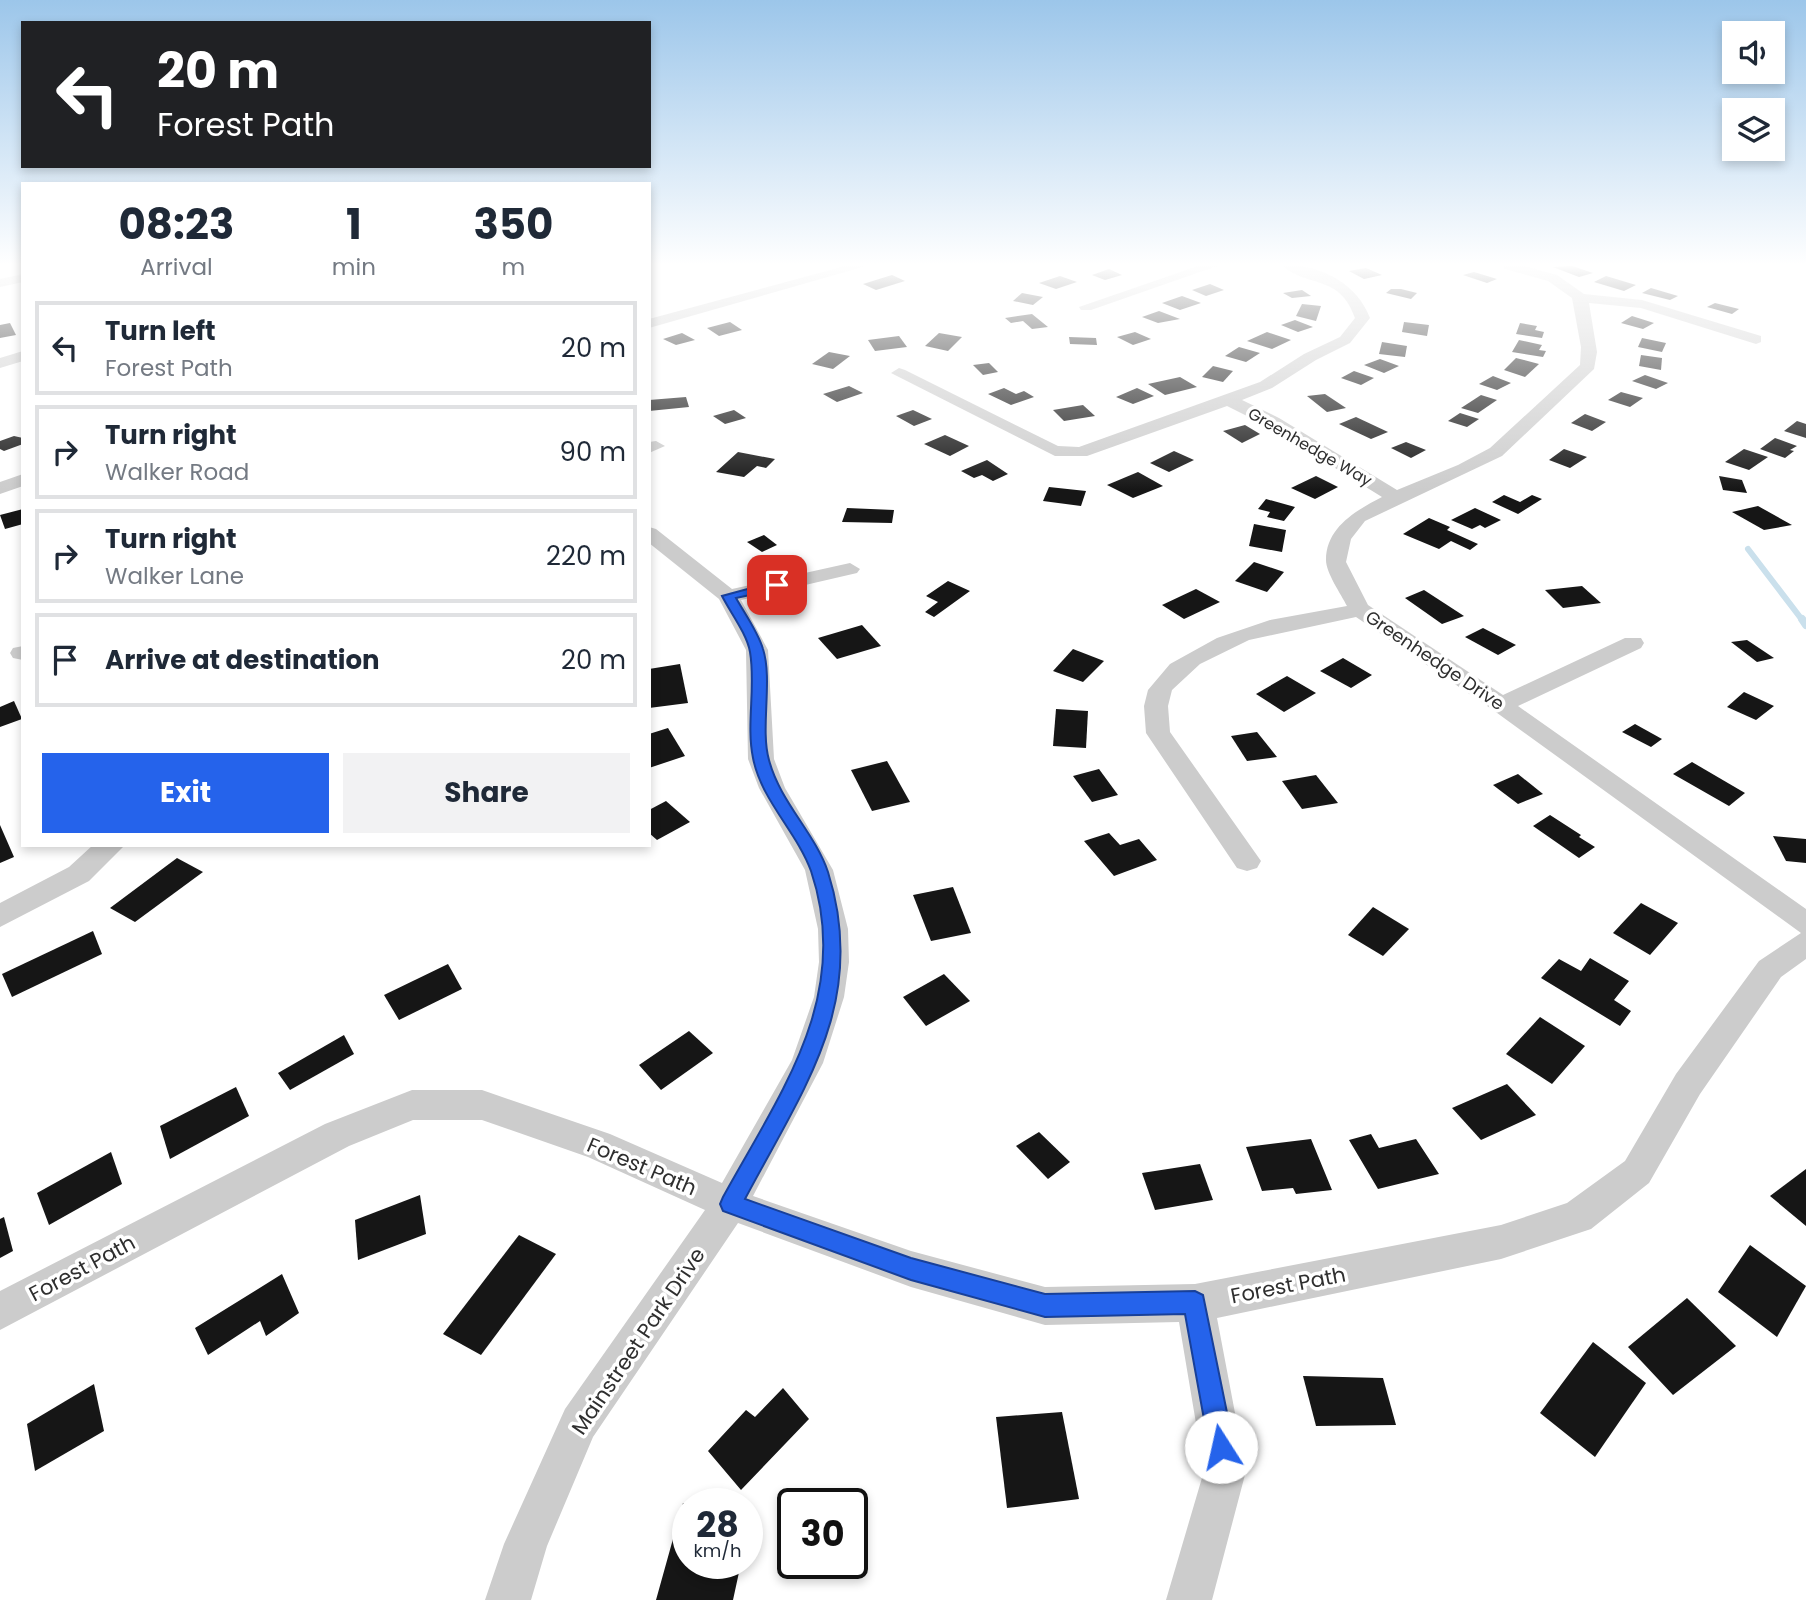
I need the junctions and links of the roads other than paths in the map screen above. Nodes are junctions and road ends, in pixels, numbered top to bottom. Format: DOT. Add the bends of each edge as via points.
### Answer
graph roads {
  1 [pos="1344,341"];
  2 [pos="1589,341"];
  3 [pos="21,357"];
  4 [pos="0,363"];
  5 [pos="898,373"];
  6 [pos="1228,400"];
  7 [pos="21,481"];
  8 [pos="0,488"];
  9 [pos="1396,497"];
  10 [pos="651,535"];
  11 [pos="850,569"];
  12 [pos="728,596"];
  13 [pos="1359,609"];
  14 [pos="1633,643"];
  15 [pos="1501,705"];
  16 [pos="109,847"];
  17 [pos="1247,861"];
  18 [pos="0,916"];
  19 [pos="1806,924"];
  20 [pos="1806,943"];
  21 [pos="730,1204"];
  22 [pos="1195,1303"];
  23 [pos="0,1311"];
  24 [pos="508,1600"];
  25 [pos="1189,1600"];
  1 -- 6 [label="street, Greenhedge Way" via="1266,385"];
  2 -- 9 [label="street, Greenhedge Drive" via="1588,366 1496,452"];
  3 -- 4 [label="street"];
  5 -- 6 [label="street" via="1055,451 1081,452"];
  6 -- 9 [label="street, Greenhedge Way"];
  7 -- 8 [label="street"];
  9 -- 13 [label="street, Greenhedge Drive" via="1358,517 1340,538 1336,562"];
  10 -- 12 [label="street"];
  11 -- 12 [label="street"];
  12 -- 21 [label="street, Mainstreet Park Drive" via="757,650 761,759 772,789 819,870 833,929 834,962 829,997 807,1063"];
  13 -- 15 [label="street, Greenhedge Drive"];
  13 -- 17 [label="street" via="1267,628 1210,650 1173,672 1160,690 1155,710 1158,733"];
  14 -- 15 [label="street"];
  15 -- 19 [label="street, Greenhedge Drive"];
  16 -- 18 [label="street" via="79,874"];
  20 -- 22 [label="street, Forest Path" via="1770,969 1688,1084 1637,1172 1578,1217 1502,1242"];
  21 -- 22 [label="street, Forest Path" via="911,1269 1045,1306"];
  21 -- 23 [label="street, Forest Path" via="598,1146 482,1105 412,1105 337,1135"];
  21 -- 24 [label="street, Mainstreet Park Drive" via="579,1423 526,1544"];
  22 -- 25 [label="street" via="1226,1471"];
}
